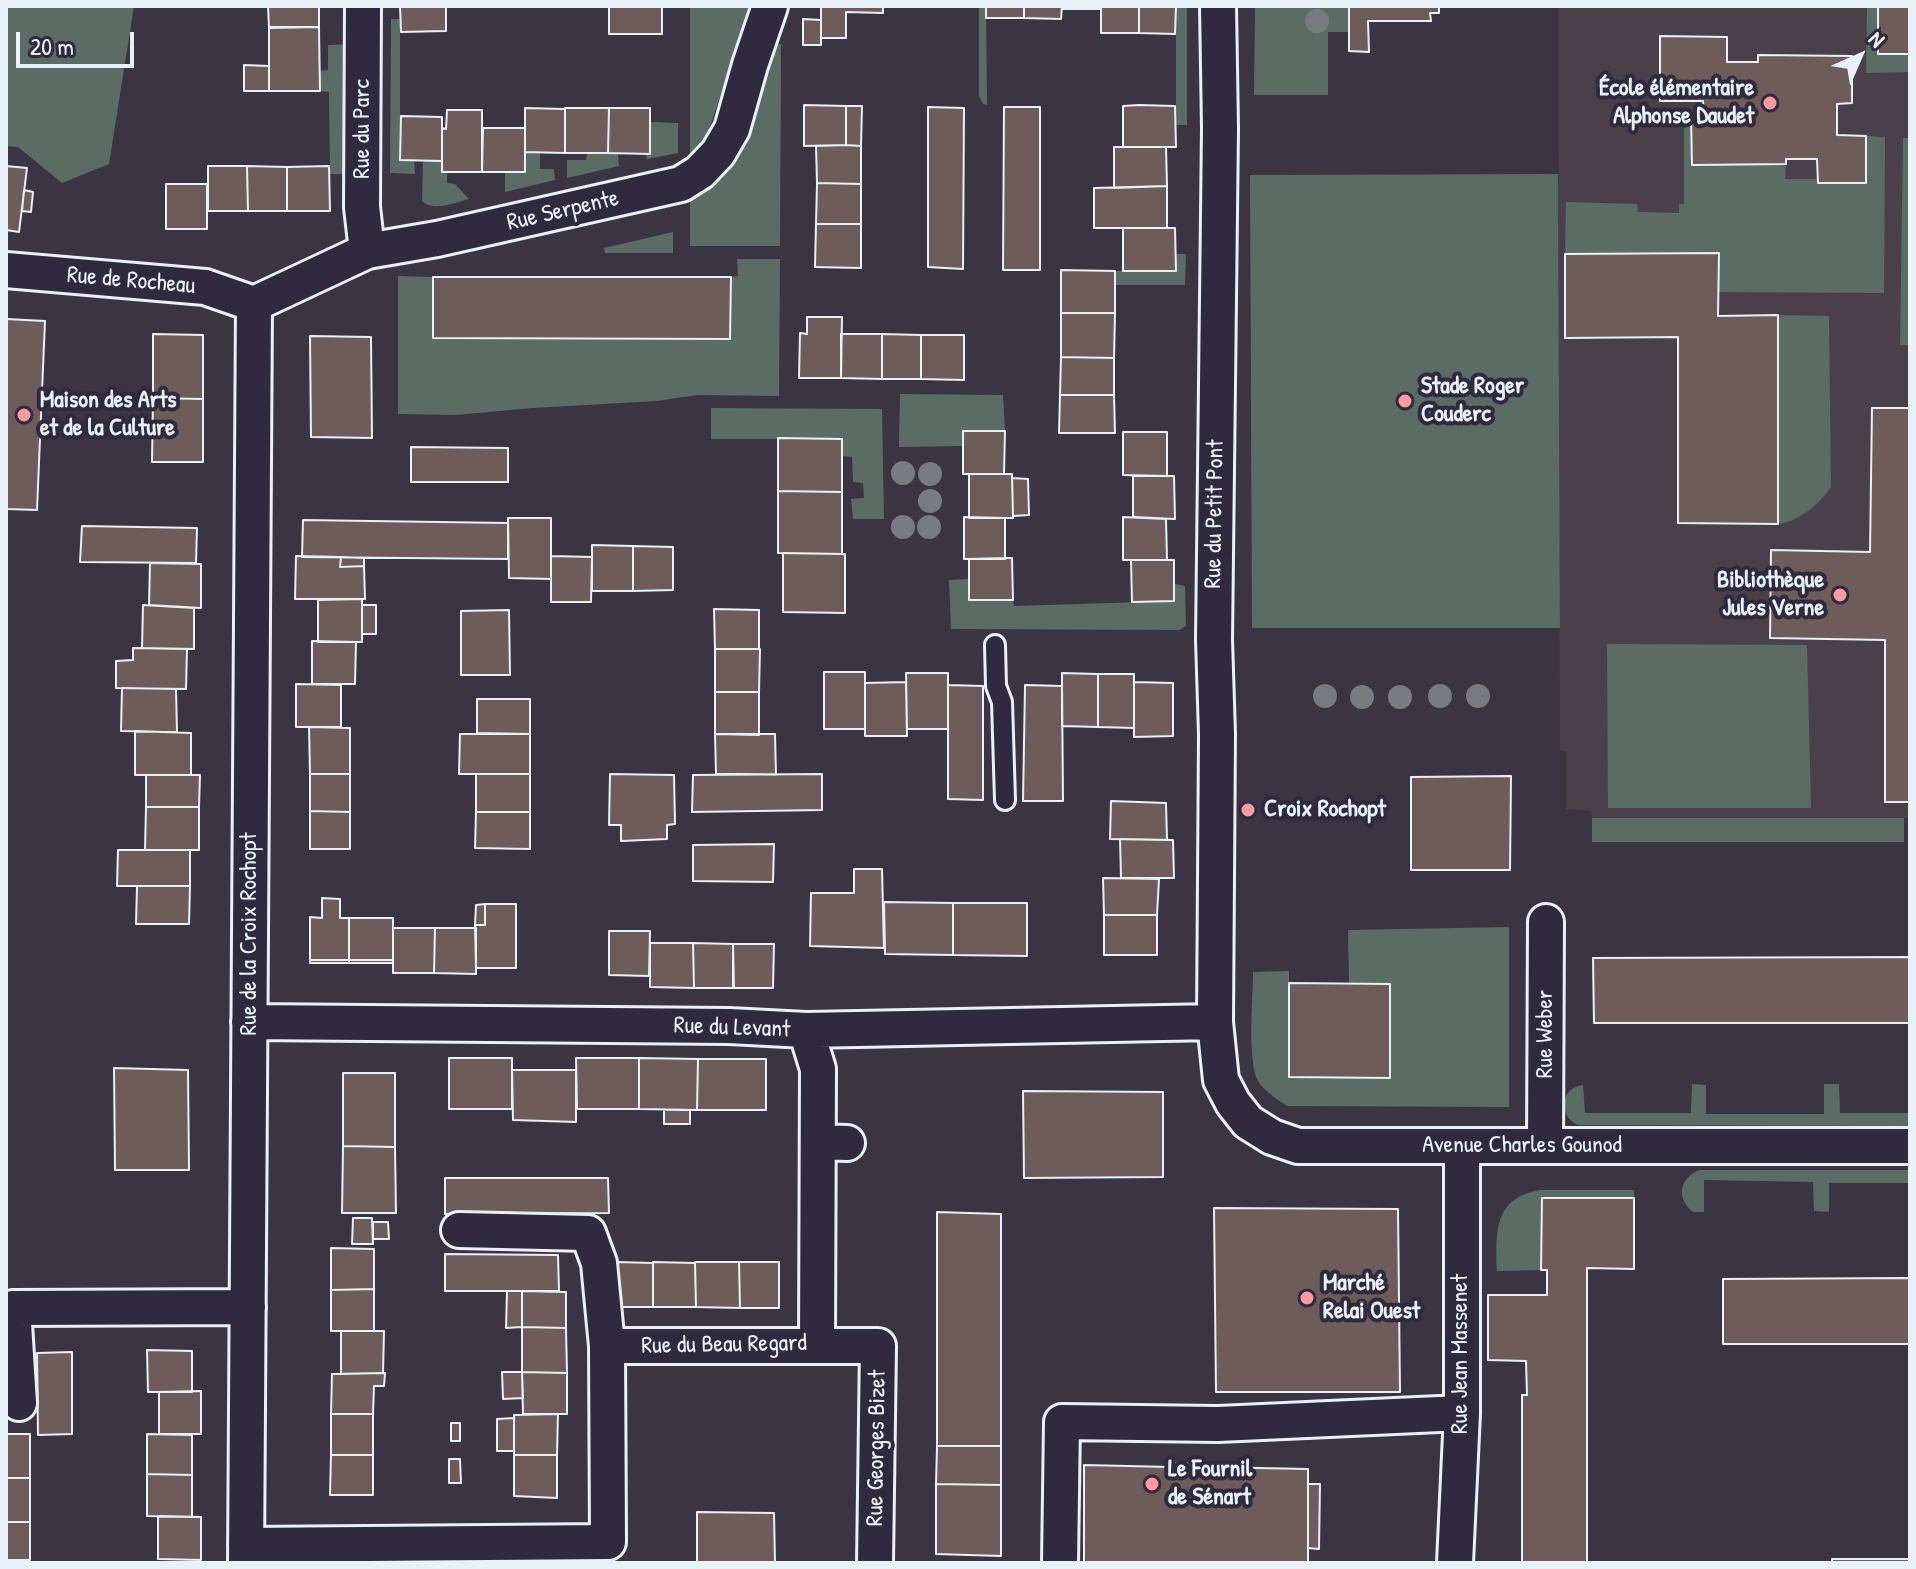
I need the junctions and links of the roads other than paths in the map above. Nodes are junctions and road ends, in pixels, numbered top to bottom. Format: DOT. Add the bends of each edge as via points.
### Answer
graph roads {
  1 [pos="363,6"];
  2 [pos="770,6"];
  3 [pos="1218,6"];
  4 [pos="380,249"];
  5 [pos="6,270"];
  6 [pos="254,304"];
  7 [pos="995,645"];
  8 [pos="1005,800"];
  9 [pos="1546,922"];
  10 [pos="249,1022"];
  11 [pos="1215,1022"];
  12 [pos="806,1030"];
  13 [pos="1462,1146"];
  14 [pos="1545,1146"];
  15 [pos="1910,1146"];
  16 [pos="459,1230"];
  17 [pos="248,1307"];
  18 [pos="607,1346"];
  19 [pos="817,1346"];
  20 [pos="19,1403"];
  21 [pos="1462,1413"];
  22 [pos="608,1552"];
  23 [pos="246,1554"];
  24 [pos="875,1563"];
  25 [pos="1060,1563"];
  26 [pos="1455,1563"];
  1 -- 4 [label="street, Rue du Parc" via="362,207"];
  2 -- 4 [label="street, Rue Serpente" via="732,129 718,153 681,184"];
  3 -- 11 [label="street, Rue du Petit Pont"];
  4 -- 6 [label="street, Rue Serpente"];
  5 -- 6 [label="street, Rue de Rocheau" via="205,287"];
  6 -- 10 [label="street, Rue de la Croix Rochopt"];
  7 -- 8 [label="lane"];
  9 -- 14 [label="street, Rue Weber"];
  10 -- 12 [label="street, Rue du Levant"];
  10 -- 17 [label="street, Rue de la Croix Rochopt"];
  11 -- 12 [label="street, Rue du Levant"];
  11 -- 13 [label="street, Avenue Charles Gounod" via="1221,1080 1248,1122 1272,1137 1298,1146"];
  12 -- 19 [label="street, Rue du Beau Regard" via="832,1142"];
  13 -- 14 [label="street, Avenue Charles Gounod"];
  13 -- 21 [label="street, Rue Jean Massenet"];
  14 -- 15 [label="street, Avenue Charles Gounod"];
  16 -- 18 [label="street" via="588,1233 599,1263"];
  17 -- 20 [label="street" via="13,1308"];
  17 -- 23 [label="street, Rue de la Croix Rochopt"];
  18 -- 19 [label="street, Rue du Beau Regard"];
  18 -- 22 [label="street, Rue du Beau Regard"];
  19 -- 24 [label="street, Rue Georges Bizet" via="878,1346"];
  21 -- 25 [label="street" via="1218,1424 1062,1422"];
  21 -- 26 [label="street, Rue Jean Massenet"];
  22 -- 23 [label="street, Rue du Beau Regard"];
}
